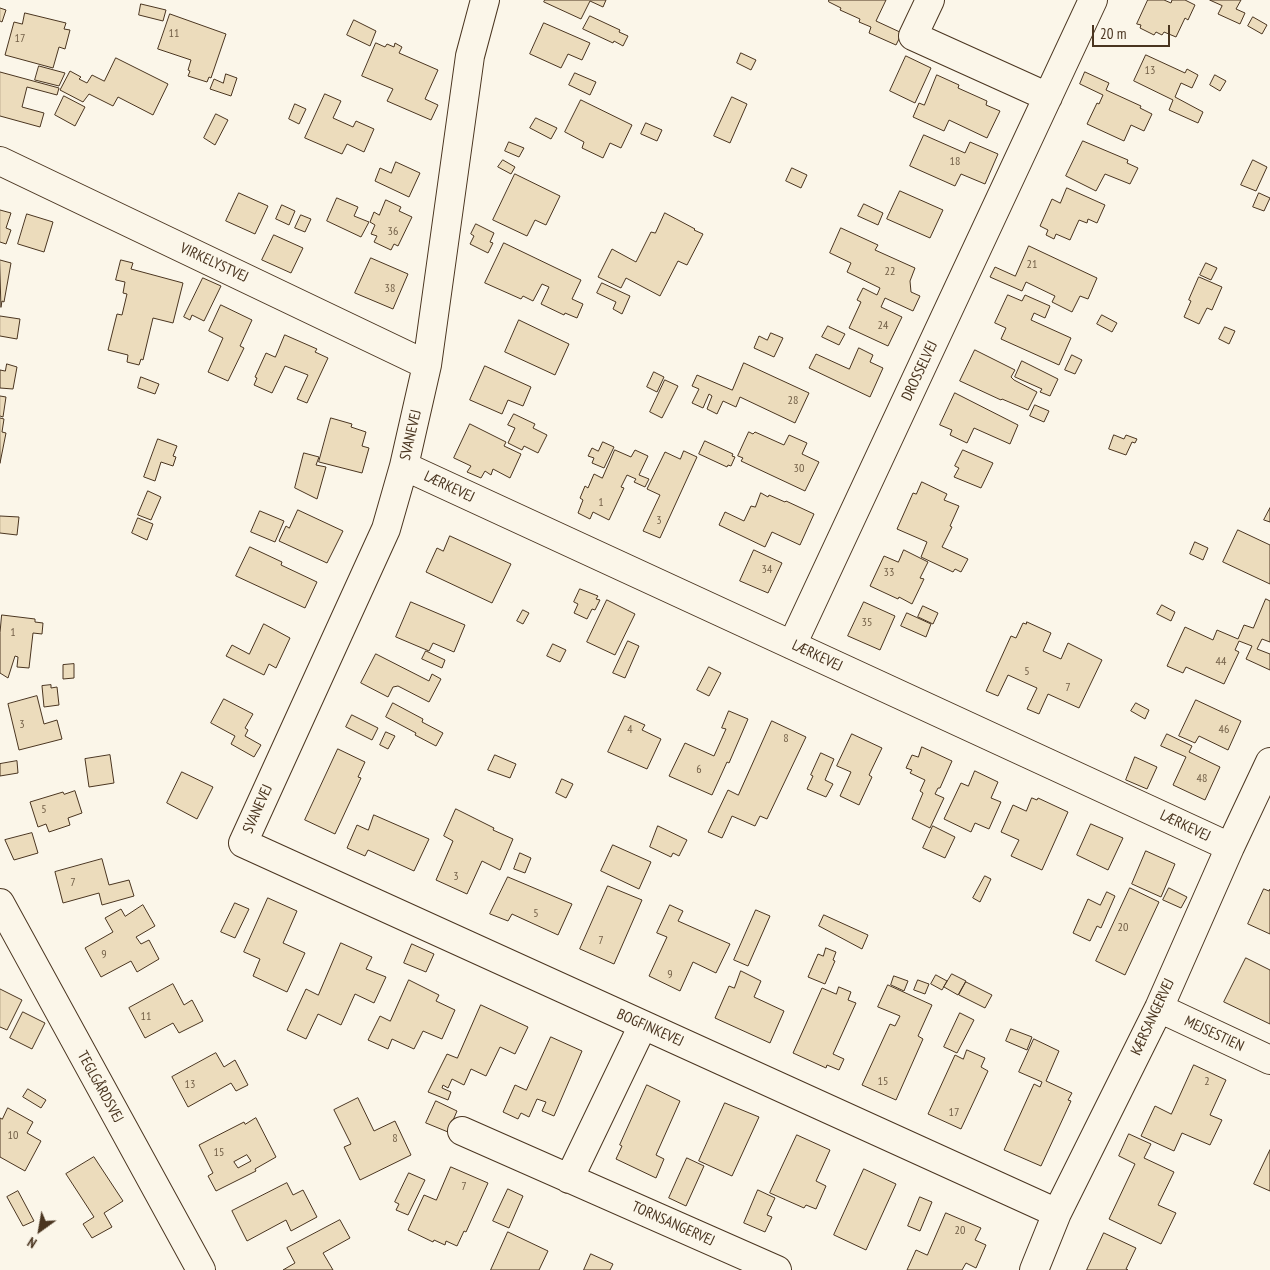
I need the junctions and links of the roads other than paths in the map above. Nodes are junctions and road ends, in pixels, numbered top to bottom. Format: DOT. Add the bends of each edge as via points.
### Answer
graph roads {
  1 [pos="485,0"];
  2 [pos="930,0"];
  3 [pos="1093,0"];
  4 [pos="1048,96"];
  5 [pos="0,161"];
  6 [pos="427,365"];
  7 [pos="404,466"];
  8 [pos="792,645"];
  9 [pos="1270,762"];
  10 [pos="243,842"];
  11 [pos="1230,846"];
  12 [pos="0,903"];
  13 [pos="1159,1008"];
  14 [pos="644,1025"];
  15 [pos="1270,1060"];
  16 [pos="462,1132"];
  17 [pos="569,1179"];
  18 [pos="1057,1213"];
  19 [pos="201,1270"];
  20 [pos="777,1270"];
  21 [pos="1034,1270"];
  1 -- 6 [label="street, SVANEVEJ" via="470,56"];
  2 -- 4 [label="street" via="913,36"];
  3 -- 4 [label="street, DROSSELVEJ"];
  4 -- 8 [label="street, DROSSELVEJ"];
  5 -- 6 [label="street, VIRKELYSTVEJ"];
  6 -- 7 [label="street, SVANEVEJ"];
  7 -- 8 [label="street, LÆRKEVEJ"];
  7 -- 10 [label="street, SVANEVEJ" via="386,529"];
  8 -- 11 [label="street, LÆRKEVEJ"];
  9 -- 11 [label="street, KÆRSANGERVEJ"];
  10 -- 14 [label="street, BOGFINKEVEJ"];
  11 -- 13 [label="street, KÆRSANGERVEJ"];
  12 -- 19 [label="street, TEGLGÅRDSVEJ"];
  13 -- 15 [label="street, MEJSESTIEN"];
  13 -- 18 [label="street, KÆRSANGERVEJ"];
  14 -- 17 [label="street"];
  14 -- 18 [label="street, BOGFINKEVEJ"];
  16 -- 17 [label="street, TORNSANGERVEJ"];
  17 -- 20 [label="street, TORNSANGERVEJ"];
  18 -- 21 [label="street, KÆRSANGERVEJ"];
}
